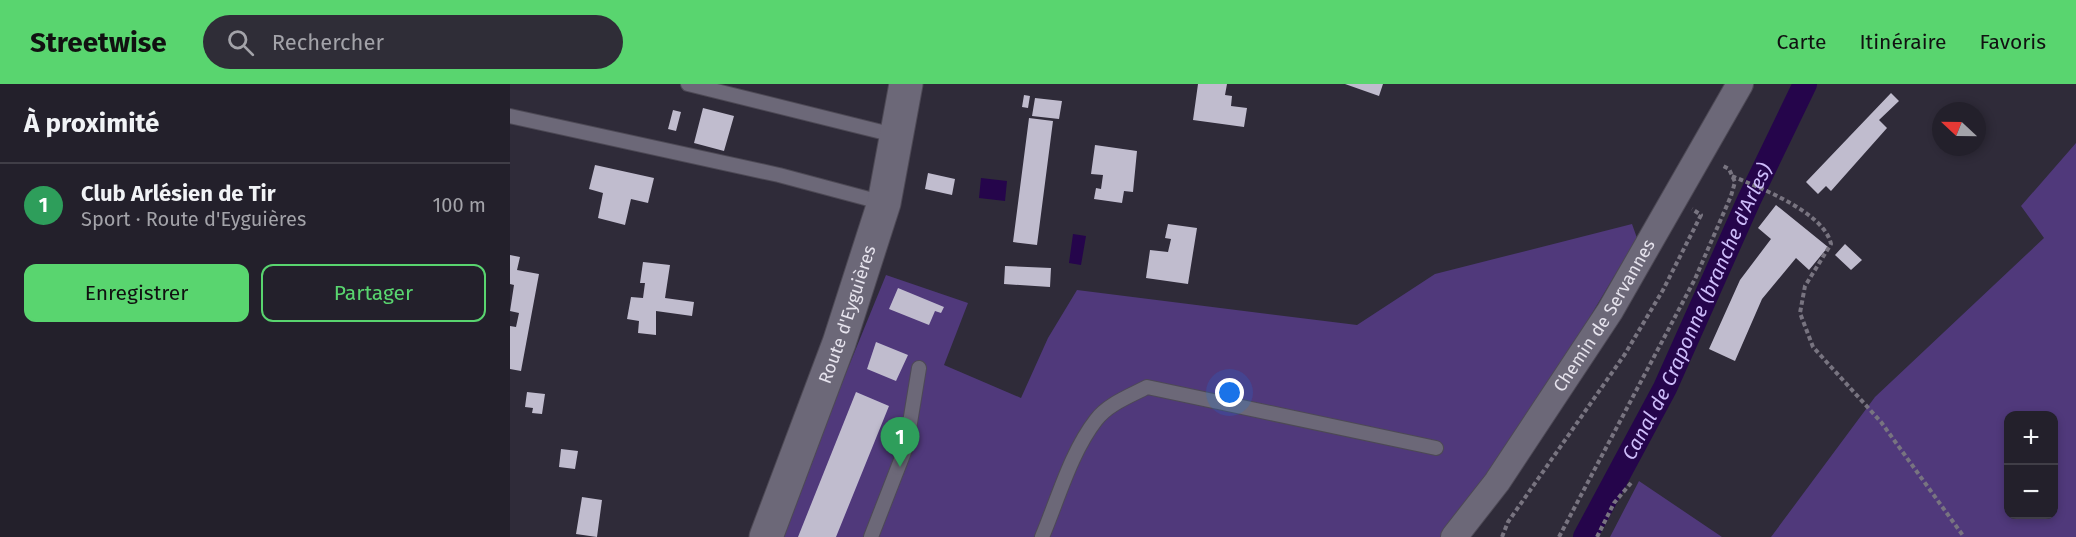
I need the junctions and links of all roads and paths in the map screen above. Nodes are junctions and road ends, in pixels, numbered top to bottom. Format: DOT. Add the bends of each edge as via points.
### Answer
graph roads {
  1 [pos="688,84"];
  2 [pos="906,84"];
  3 [pos="1740,84"];
  4 [pos="510,116"];
  5 [pos="898,136"];
  6 [pos="1700,152"];
  7 [pos="1733,176"];
  8 [pos="1675,197"];
  9 [pos="884,203"];
  10 [pos="919,368"];
  11 [pos="1436,448"];
  12 [pos="1631,483"];
  13 [pos="766,537"];
  14 [pos="871,537"];
  15 [pos="1042,537"];
  16 [pos="1454,537"];
  17 [pos="1502,537"];
  18 [pos="1560,537"];
  19 [pos="1597,537"];
  20 [pos="1964,537"];
  1 -- 5 [label="lane"];
  2 -- 5 [label="main road, Route d'Eyguières"];
  3 -- 6 [label="street, Chemin de Servannes"];
  4 -- 9 [label="lane" via="779,175"];
  5 -- 9 [label="main road, Route d'Eyguières"];
  6 -- 7 [label="path" via="1729,169"];
  6 -- 8 [label="street, Chemin de Servannes"];
  7 -- 18 [label="path" via="1731,196 1695,279"];
  7 -- 20 [label="path" via="1786,200 1829,233 1831,244 1805,286 1800,313 1813,346 1881,422"];
  8 -- 16 [label="street, Chemin de Servannes" via="1610,311 1497,482"];
  8 -- 17 [label="path" via="1701,215 1663,290 1624,354 1508,522"];
  9 -- 13 [label="main road, Route d'Eyguières" via="839,343"];
  10 -- 14 [label="lane" via="906,447"];
  11 -- 15 [label="lane" via="1147,387 1097,419 1079,450"];
  12 -- 19 [label="path" via="1614,503"];
}
